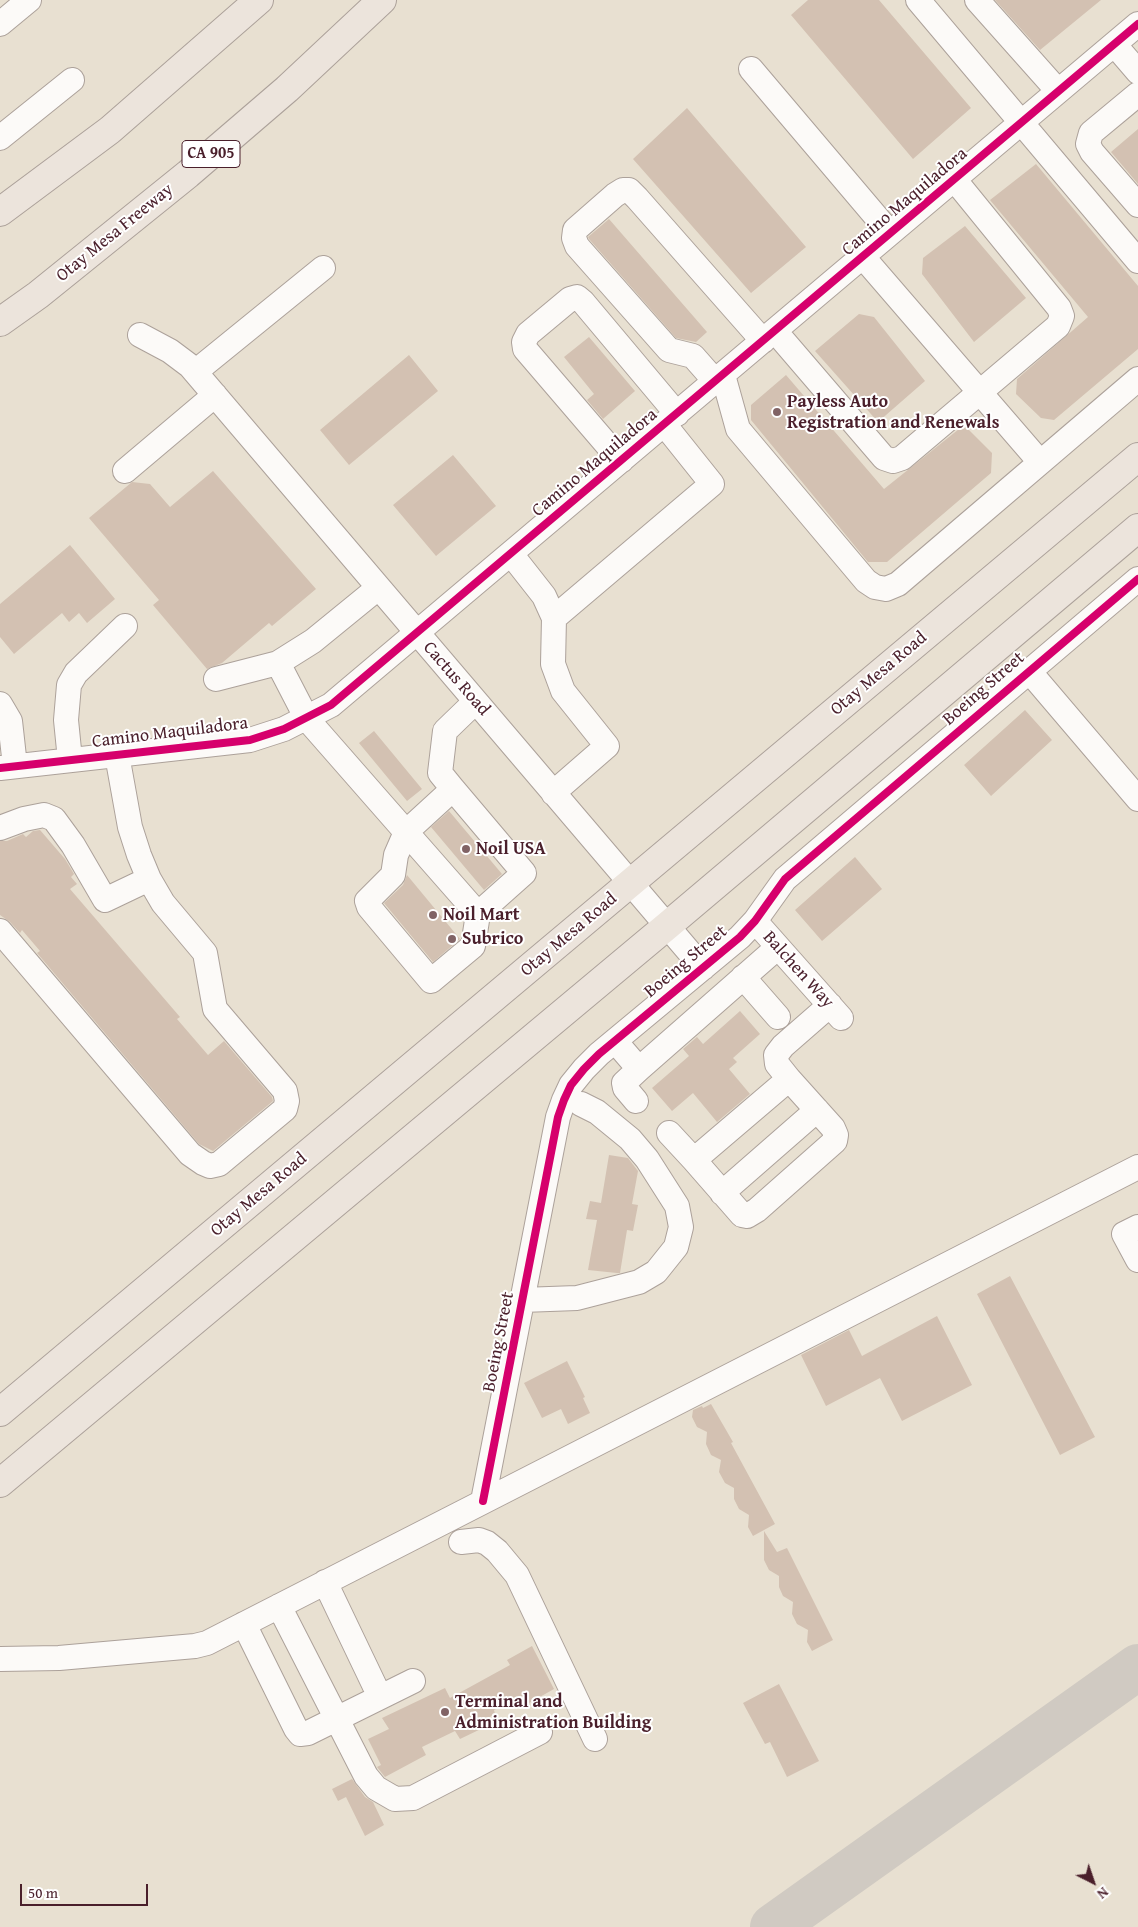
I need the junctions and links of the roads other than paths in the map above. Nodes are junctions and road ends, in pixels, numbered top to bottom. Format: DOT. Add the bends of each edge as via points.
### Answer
graph roads {
  1 [pos="29,0"];
  2 [pos="259,0"];
  3 [pos="382,0"];
  4 [pos="918,0"];
  5 [pos="977,0"];
  6 [pos="0,24"];
  7 [pos="1138,24"];
  8 [pos="1114,44"];
  9 [pos="751,69"];
  10 [pos="1138,72"];
  11 [pos="72,80"];
  12 [pos="1058,91"];
  13 [pos="1138,94"];
  14 [pos="1021,123"];
  15 [pos="0,138"];
  16 [pos="954,179"];
  17 [pos="1138,205"];
  18 [pos="0,212"];
  19 [pos="890,233"];
  20 [pos="863,257"];
  21 [pos="1138,261"];
  22 [pos="323,268"];
  23 [pos="0,322"];
  24 [pos="140,336"];
  25 [pos="769,336"];
  26 [pos="195,372"];
  27 [pos="719,378"];
  28 [pos="1138,379"];
  29 [pos="980,392"];
  30 [pos="215,395"];
  31 [pos="671,419"];
  32 [pos="1138,457"];
  33 [pos="621,461"];
  34 [pos="1040,462"];
  35 [pos="125,471"];
  36 [pos="1138,528"];
  37 [pos="511,554"];
  38 [pos="1138,579"];
  39 [pos="378,588"];
  40 [pos="554,618"];
  41 [pos="125,626"];
  42 [pos="416,634"];
  43 [pos="278,663"];
  44 [pos="1028,671"];
  45 [pos="216,680"];
  46 [pos="475,702"];
  47 [pos="0,704"];
  48 [pos="307,718"];
  49 [pos="116,755"];
  50 [pos="70,760"];
  51 [pos="8,767"];
  52 [pos="453,789"];
  53 [pos="553,793"];
  54 [pos="1138,798"];
  55 [pos="0,828"];
  56 [pos="406,832"];
  57 [pos="149,879"];
  58 [pos="631,883"];
  59 [pos="478,914"];
  60 [pos="755,921"];
  61 [pos="667,926"];
  62 [pos="0,931"];
  63 [pos="778,947"];
  64 [pos="703,968"];
  65 [pos="743,977"];
  66 [pos="778,1017"];
  67 [pos="615,1041"];
  68 [pos="639,1069"];
  69 [pos="788,1079"];
  70 [pos="636,1101"];
  71 [pos="581,1104"];
  72 [pos="817,1110"];
  73 [pos="669,1133"];
  74 [pos="694,1160"];
  75 [pos="1138,1167"];
  76 [pos="722,1193"];
  77 [pos="1138,1227"];
  78 [pos="1138,1260"];
  79 [pos="522,1300"];
  80 [pos="0,1412"];
  81 [pos="0,1482"];
  82 [pos="483,1501"];
  83 [pos="461,1542"];
  84 [pos="325,1582"];
  85 [pos="280,1606"];
  86 [pos="239,1626"];
  87 [pos="0,1659"];
  88 [pos="413,1681"];
  89 [pos="380,1697"];
  90 [pos="336,1719"];
  91 [pos="540,1732"];
  92 [pos="595,1739"];
  1 -- 6 [label="street"];
  2 -- 18 [label="main road" via="110,130"];
  3 -- 23 [label="main road, Otay Mesa Freeway / CA 905" via="287,89 188,174"];
  4 -- 14 [label="street"];
  5 -- 12 [label="street"];
  7 -- 8 [label="street, Camino Maquiladora"];
  8 -- 10 [label="street"];
  8 -- 12 [label="street, Camino Maquiladora"];
  9 -- 19 [label="street"];
  11 -- 15 [label="street"];
  12 -- 14 [label="street, Camino Maquiladora"];
  13 -- 17 [label="street" via="1091,133 1088,144"];
  14 -- 16 [label="street, Camino Maquiladora"];
  14 -- 21 [label="street"];
  16 -- 19 [label="street, Camino Maquiladora"];
  16 -- 29 [label="street" via="1059,308 1062,316 1058,326"];
  19 -- 20 [label="street, Camino Maquiladora"];
  20 -- 25 [label="street, Camino Maquiladora"];
  20 -- 29 [label="street"];
  22 -- 26 [label="street"];
  24 -- 26 [label="street, Cactus Road" via="170,351"];
  25 -- 27 [label="street, Camino Maquiladora"];
  25 -- 27 [label="street" via="629,190 615,195 575,230 577,246 669,350 692,356"];
  25 -- 29 [label="street" via="884,458 893,461 902,458"];
  26 -- 30 [label="street, Cactus Road"];
  27 -- 31 [label="street, Camino Maquiladora"];
  27 -- 34 [label="street" via="738,429 866,581 875,587 886,589 898,584"];
  28 -- 34 [label="street"];
  29 -- 34 [label="street"];
  30 -- 35 [label="street"];
  30 -- 39 [label="street, Cactus Road"];
  31 -- 33 [label="street, Camino Maquiladora"];
  31 -- 33 [label="street" via="577,297 570,299 528,334 525,349"];
  31 -- 40 [label="street" via="712,484"];
  32 -- 58 [label="main road, Otay Mesa Road"];
  33 -- 37 [label="street, Camino Maquiladora"];
  36 -- 61 [label="main road"];
  37 -- 40 [label="street" via="544,596"];
  37 -- 42 [label="street, Camino Maquiladora"];
  38 -- 44 [label="street, Boeing Street"];
  39 -- 42 [label="street, Cactus Road"];
  39 -- 43 [label="street" via="313,641"];
  40 -- 53 [label="street" via="553,664 563,690 607,746"];
  41 -- 50 [label="street" via="76,673 69,685 66,720"];
  42 -- 46 [label="street, Cactus Road"];
  42 -- 48 [label="street, Camino Maquiladora" via="331,705"];
  43 -- 45 [label="street"];
  43 -- 48 [label="street"];
  44 -- 54 [label="street"];
  44 -- 60 [label="street, Boeing Street" via="785,879"];
  46 -- 52 [label="street" via="445,731 440,773"];
  46 -- 53 [label="street, Cactus Road"];
  47 -- 51 [label="street" via="10,721"];
  48 -- 49 [label="street, Camino Maquiladora" via="250,740"];
  48 -- 56 [label="street"];
  49 -- 50 [label="street, Camino Maquiladora"];
  49 -- 57 [label="street" via="130,826"];
  50 -- 51 [label="street, Camino Maquiladora"];
  52 -- 56 [label="street"];
  52 -- 59 [label="street" via="524,873"];
  53 -- 58 [label="street, Cactus Road"];
  55 -- 57 [label="street" via="44,815 54,819 74,845 105,900"];
  56 -- 59 [label="street"];
  56 -- 59 [label="street" via="396,855 393,875 367,901 368,907 431,981 473,946"];
  57 -- 62 [label="street" via="163,903 205,953 215,1009 285,1091 285,1109 219,1164 202,1164 190,1154"];
  58 -- 61 [label="street, Cactus Road"];
  58 -- 80 [label="main road, Otay Mesa Road"];
  60 -- 63 [label="street, Balchen Way"];
  60 -- 64 [label="street, Boeing Street"];
  61 -- 64 [label="street, Cactus Road"];
  61 -- 81 [label="main road"];
  63 -- 65 [label="street"];
  63 -- 69 [label="street, Balchen Way" via="836,1012 783,1046 776,1055 777,1064"];
  64 -- 67 [label="street, Boeing Street"];
  65 -- 66 [label="street"];
  65 -- 68 [label="street"];
  67 -- 68 [label="street"];
  67 -- 79 [label="street, Boeing Street" via="584,1069 564,1100"];
  68 -- 70 [label="street" via="624,1083"];
  69 -- 72 [label="street"];
  69 -- 74 [label="street"];
  71 -- 79 [label="street" via="597,1112 623,1133 647,1159 677,1206 681,1227 676,1247 656,1272 639,1282 578,1298"];
  72 -- 76 [label="street"];
  72 -- 76 [label="street" via="833,1128 835,1141 757,1210 747,1216 742,1215"];
  73 -- 74 [label="street"];
  74 -- 76 [label="street"];
  75 -- 82 [label="street"];
  77 -- 78 [label="street" via="1124,1234"];
  79 -- 82 [label="street, Boeing Street"];
  82 -- 84 [label="street"];
  83 -- 92 [label="street" via="479,1540 487,1543 498,1551 517,1575"];
  84 -- 85 [label="street"];
  84 -- 89 [label="street"];
  85 -- 86 [label="street"];
  85 -- 90 [label="street"];
  86 -- 87 [label="street" via="195,1646 59,1658"];
  86 -- 90 [label="street" via="300,1734"];
  88 -- 89 [label="street"];
  89 -- 90 [label="street"];
  90 -- 91 [label="street" via="366,1776 376,1788 395,1799 413,1798"];
}
